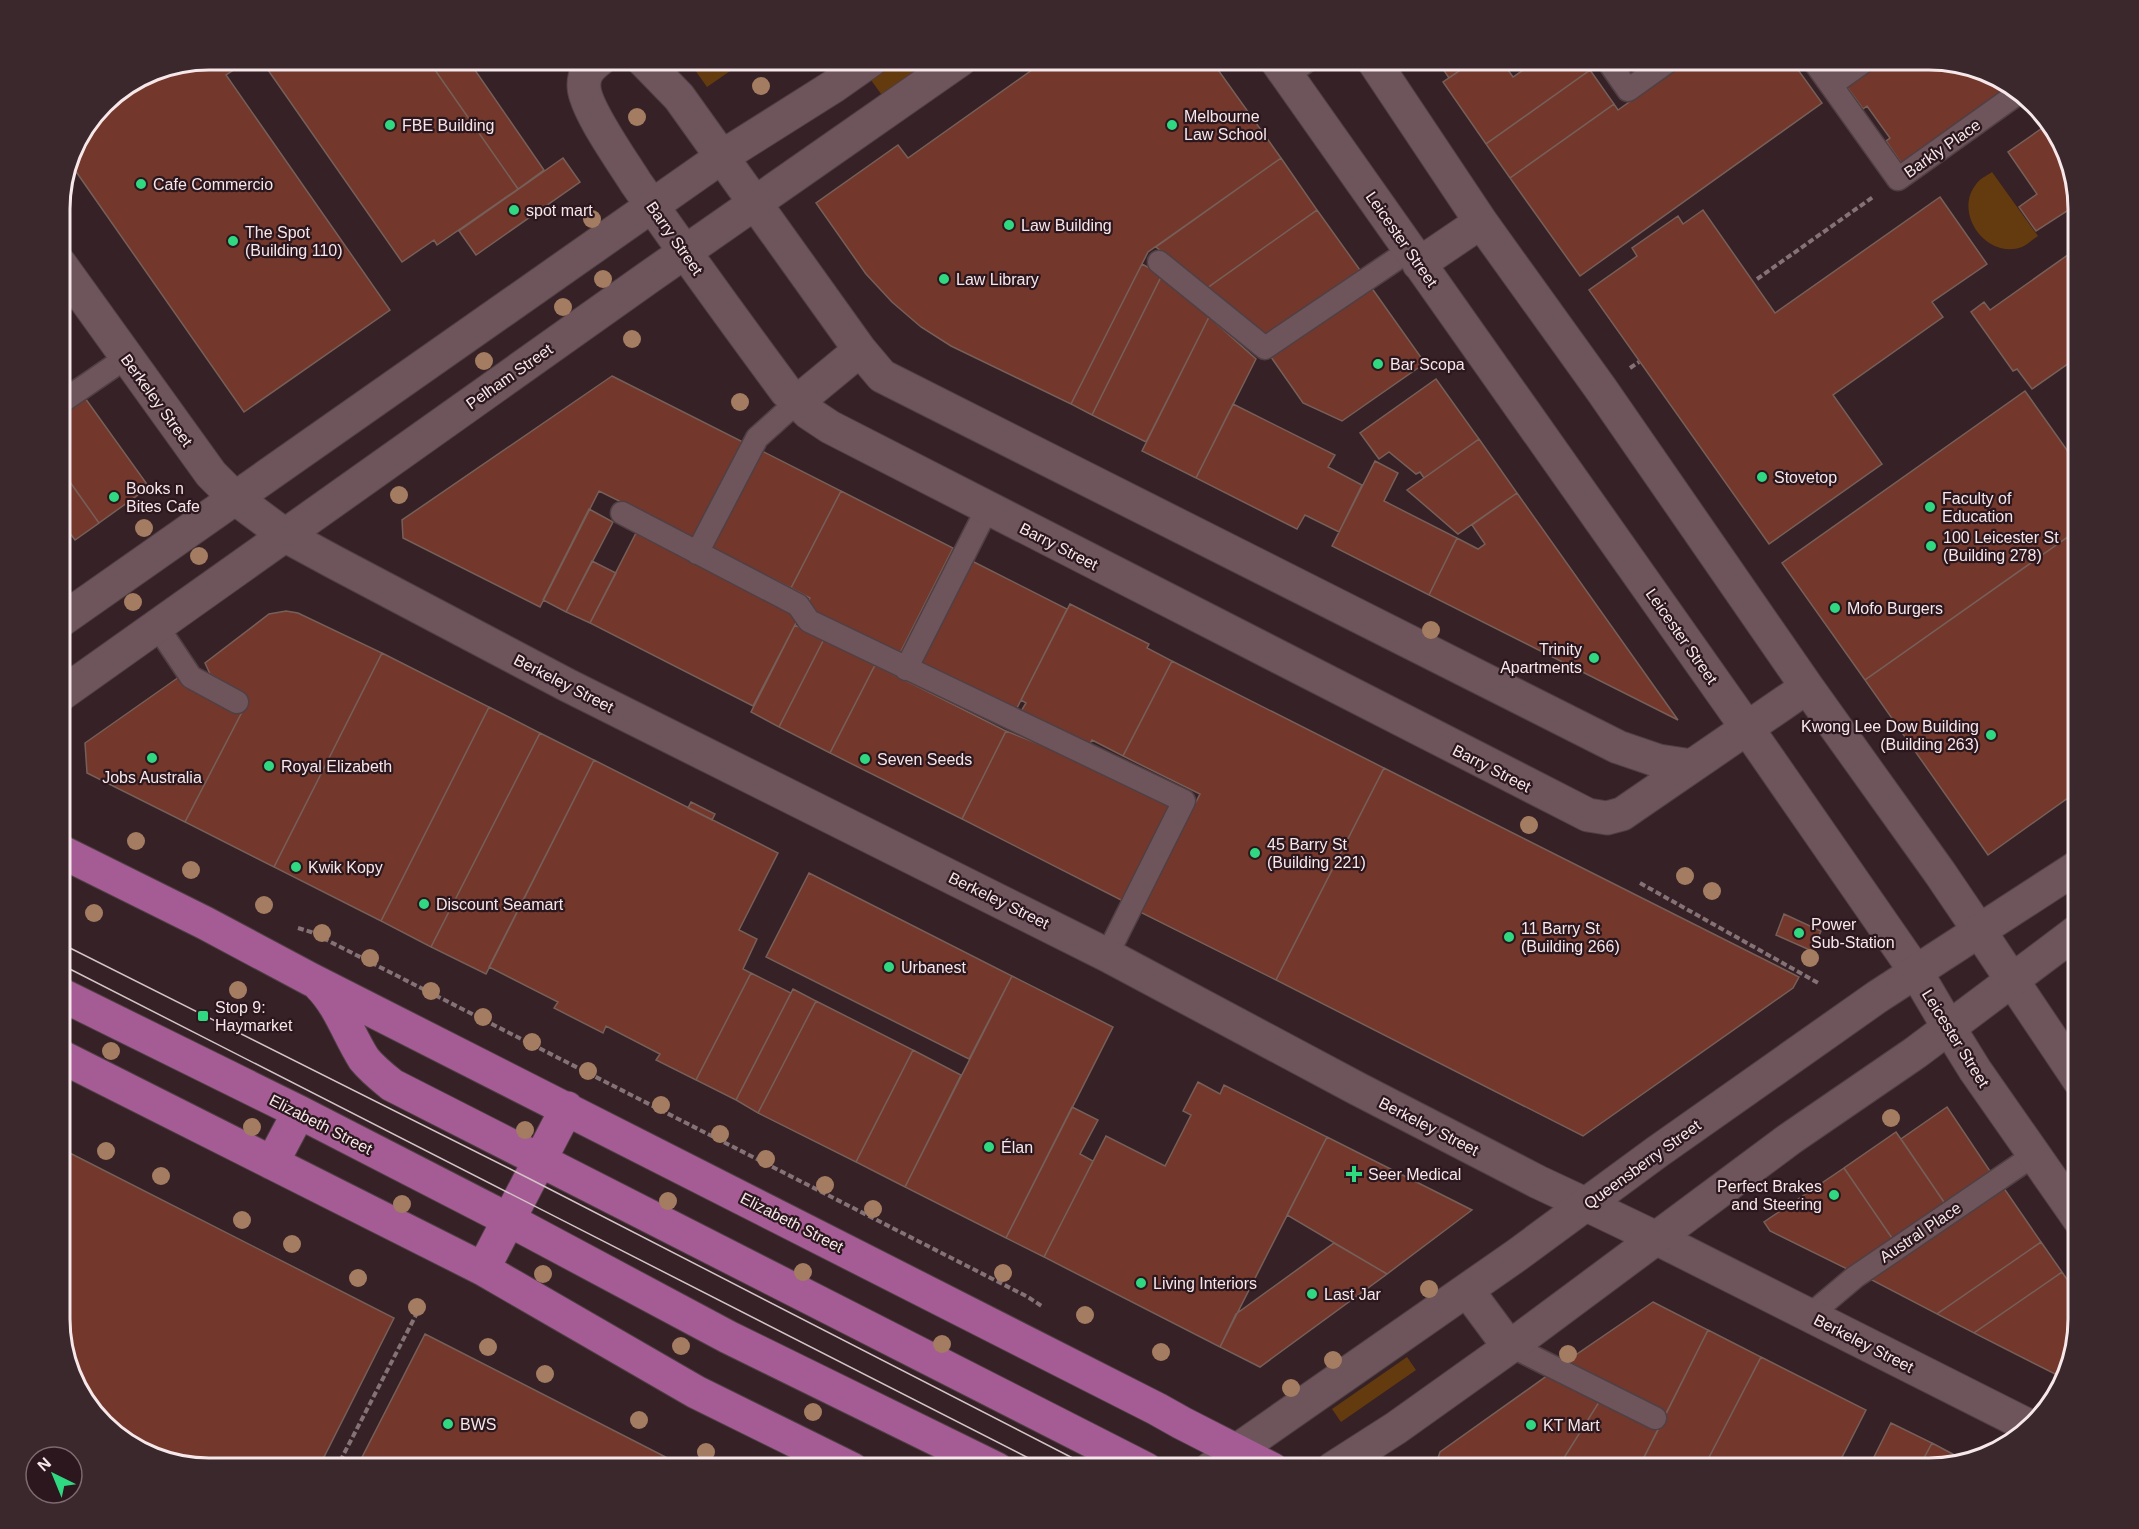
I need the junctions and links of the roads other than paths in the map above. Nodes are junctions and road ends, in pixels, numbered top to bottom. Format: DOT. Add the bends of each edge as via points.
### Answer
graph roads {
  1 [pos="589,71"];
  2 [pos="654,71"];
  3 [pos="855,71"];
  4 [pos="944,71"];
  5 [pos="1294,71"];
  6 [pos="1380,71"];
  7 [pos="1615,71"];
  8 [pos="1655,71"];
  9 [pos="1821,71"];
  10 [pos="1851,71"];
  11 [pos="1831,85"];
  12 [pos="2010,96"];
  13 [pos="723,156"];
  14 [pos="755,202"];
  15 [pos="652,206"];
  16 [pos="1481,222"];
  17 [pos="685,252"];
  18 [pos="1414,257"];
  19 [pos="1159,262"];
  20 [pos="71,279"];
  21 [pos="860,350"];
  22 [pos="127,357"];
  23 [pos="71,395"];
  24 [pos="797,402"];
  25 [pos="235,498"];
  26 [pos="987,509"];
  27 [pos="622,513"];
  28 [pos="286,536"];
  29 [pos="697,553"];
  30 [pos="71,613"];
  31 [pos="157,626"];
  32 [pos="906,669"];
  33 [pos="71,687"];
  34 [pos="1807,687"];
  35 [pos="237,702"];
  36 [pos="1747,728"];
  37 [pos="1692,766"];
  38 [pos="71,856"];
  39 [pos="2068,875"];
  40 [pos="1980,932"];
  41 [pos="2068,938"];
  42 [pos="1107,954"];
  43 [pos="1916,972"];
  44 [pos="310,979"];
  45 [pos="2012,980"];
  46 [pos="71,999"];
  47 [pos="1948,1028"];
  48 [pos="71,1062"];
  49 [pos="2068,1064"];
  50 [pos="567,1108"];
  51 [pos="299,1112"];
  52 [pos="2034,1155"];
  53 [pos="540,1160"];
  54 [pos="272,1162"];
  55 [pos="2068,1203"];
  56 [pos="1585,1204"];
  57 [pos="509,1220"];
  58 [pos="1656,1238"];
  59 [pos="483,1269"];
  60 [pos="1467,1290"];
  61 [pos="1809,1315"];
  62 [pos="1511,1346"];
  63 [pos="1655,1418"];
  64 [pos="2022,1423"];
  65 [pos="1237,1451"];
  66 [pos="830,1458"];
  67 [pos="975,1458"];
  68 [pos="1124,1458"];
  69 [pos="1226,1458"];
  70 [pos="1251,1458"];
  71 [pos="1349,1458"];
  1 -- 15 [label="street, Barry Street" via="584,87 587,99"];
  2 -- 13 [label="street" via="680,97"];
  3 -- 13 [label="street"];
  4 -- 14 [label="street, Pelham Street"];
  5 -- 18 [label="street, Leicester Street"];
  6 -- 16 [label="street"];
  7 -- 8 [label="lane" via="1628,90"];
  9 -- 11 [label="lane, Barkly Place"];
  10 -- 11 [label="lane"];
  11 -- 12 [label="lane, Barkly Place" via="1898,179"];
  13 -- 14 [label="street"];
  13 -- 15 [label="street"];
  14 -- 17 [label="street, Pelham Street"];
  14 -- 21 [label="street"];
  15 -- 17 [label="street, Barry Street"];
  15 -- 25 [label="street"];
  16 -- 18 [label="street"];
  16 -- 34 [label="street"];
  17 -- 24 [label="street, Barry Street"];
  17 -- 28 [label="street, Pelham Street"];
  18 -- 19 [label="lane" via="1265,348"];
  18 -- 36 [label="street, Leicester Street"];
  20 -- 22 [label="street, Berkeley Street"];
  21 -- 24 [label="street"];
  21 -- 37 [label="street" via="882,375 1617,747 1659,761"];
  22 -- 23 [label="lane"];
  22 -- 25 [label="street, Berkeley Street" via="211,474"];
  24 -- 26 [label="street, Barry Street" via="830,427"];
  24 -- 29 [label="lane" via="757,438"];
  25 -- 28 [label="street, Berkeley Street"];
  25 -- 30 [label="street"];
  26 -- 32 [label="lane"];
  26 -- 37 [label="street, Barry Street" via="1580,813 1615,817"];
  27 -- 29 [label="lane"];
  28 -- 31 [label="street, Pelham Street"];
  28 -- 42 [label="street, Berkeley Street" via="567,685"];
  29 -- 32 [label="lane" via="798,605 809,621"];
  31 -- 33 [label="street, Pelham Street"];
  31 -- 35 [label="lane" via="191,677"];
  32 -- 42 [label="lane" via="1184,801"];
  34 -- 36 [label="street, Barry Street"];
  34 -- 40 [label="street"];
  36 -- 37 [label="street, Barry Street"];
  36 -- 43 [label="street, Leicester Street"];
  38 -- 44 [label="main road, Elizabeth Street"];
  39 -- 40 [label="street, Queensberry Street"];
  40 -- 43 [label="street, Queensberry Street"];
  40 -- 45 [label="street"];
  41 -- 45 [label="street"];
  42 -- 56 [label="street, Berkeley Street" via="1358,1089"];
  43 -- 47 [label="street, Leicester Street"];
  43 -- 56 [label="street, Queensberry Street"];
  44 -- 50 [label="main road, Elizabeth Street"];
  44 -- 53 [label="main road, Elizabeth Street" via="329,997 365,1060 383,1078"];
  45 -- 47 [label="street"];
  45 -- 49 [label="street"];
  46 -- 51 [label="main road, Elizabeth Street"];
  47 -- 52 [label="street, Leicester Street"];
  47 -- 58 [label="street"];
  48 -- 54 [label="main road"];
  50 -- 53 [label="main road"];
  50 -- 65 [label="main road, Elizabeth Street"];
  51 -- 54 [label="main road"];
  51 -- 57 [label="main road, Elizabeth Street"];
  52 -- 55 [label="street, Leicester Street"];
  52 -- 61 [label="lane, Austral Place" via="1855,1277"];
  53 -- 57 [label="main road"];
  53 -- 68 [label="main road, Elizabeth Street"];
  54 -- 59 [label="main road"];
  56 -- 58 [label="street, Berkeley Street"];
  56 -- 60 [label="street, Queensberry Street"];
  57 -- 59 [label="main road"];
  57 -- 67 [label="main road, Elizabeth Street" via="728,1337"];
  58 -- 61 [label="street, Berkeley Street"];
  58 -- 62 [label="street"];
  59 -- 66 [label="main road" via="696,1392"];
  60 -- 62 [label="street"];
  60 -- 65 [label="street, Queensberry Street"];
  61 -- 64 [label="street, Berkeley Street"];
  62 -- 63 [label="lane"];
  62 -- 71 [label="street"];
  65 -- 69 [label="street, Queensberry Street"];
  65 -- 70 [label="main road, Elizabeth Street"];
}
